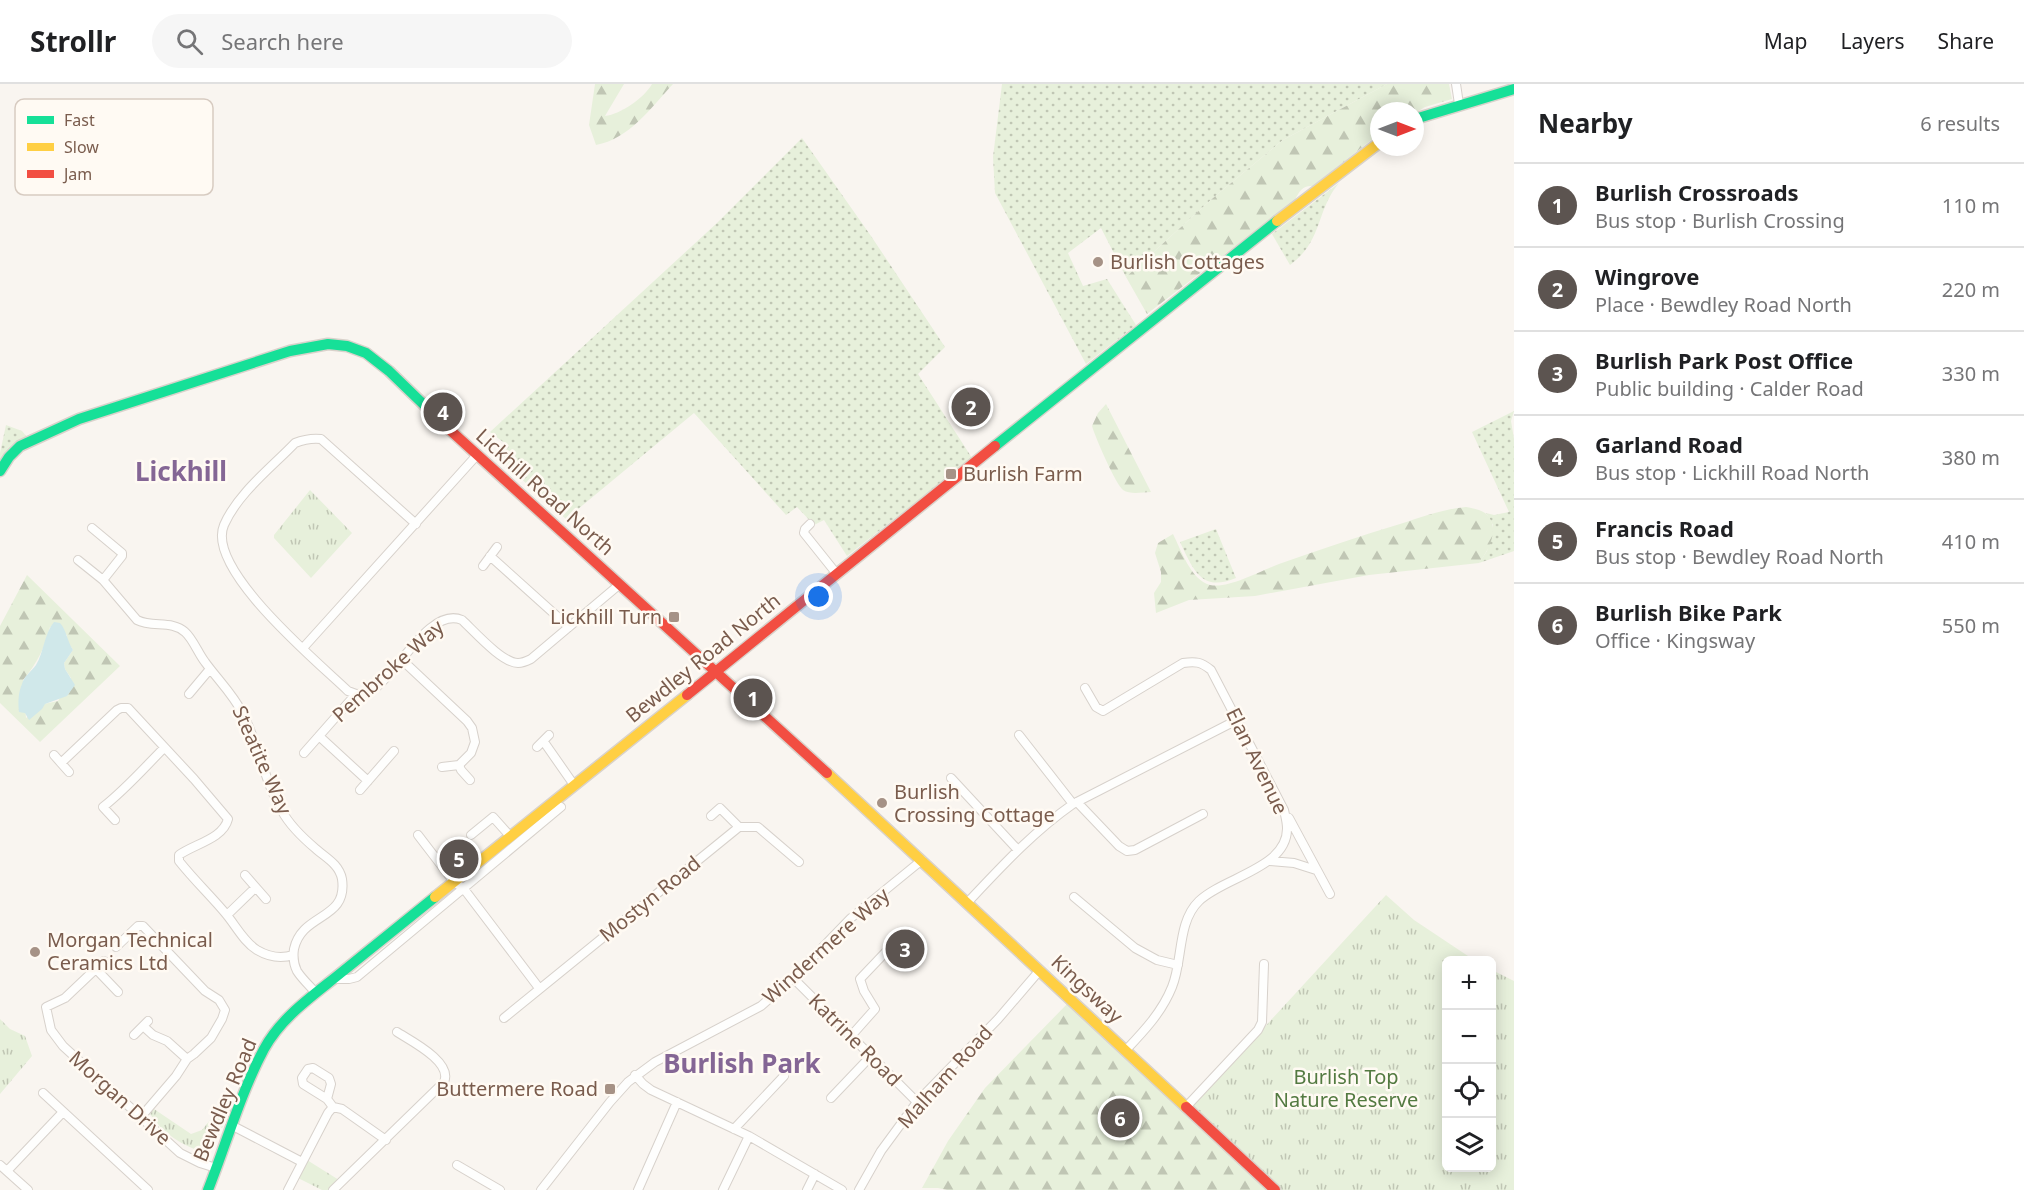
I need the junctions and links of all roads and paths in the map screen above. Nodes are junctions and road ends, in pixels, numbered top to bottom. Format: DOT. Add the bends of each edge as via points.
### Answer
graph roads {
  1 [pos="1456,84"];
  2 [pos="1514,89"];
  3 [pos="1459,104"];
  4 [pos="1424,116"];
  5 [pos="1370,150"];
  6 [pos="477,455"];
  7 [pos="0,471"];
  8 [pos="416,524"];
  9 [pos="810,524"];
  10 [pos="92,528"];
  11 [pos="497,547"];
  12 [pos="490,556"];
  13 [pos="78,560"];
  14 [pos="483,566"];
  15 [pos="836,573"];
  16 [pos="104,580"];
  17 [pos="620,584"];
  18 [pos="568,627"];
  19 [pos="303,648"];
  20 [pos="401,659"];
  21 [pos="210,669"];
  22 [pos="717,670"];
  23 [pos="1085,688"];
  24 [pos="189,694"];
  25 [pos="356,694"];
  26 [pos="1237,720"];
  27 [pos="1018,735"];
  28 [pos="319,736"];
  29 [pos="543,741"];
  30 [pos="164,748"];
  31 [pos="394,751"];
  32 [pos="304,753"];
  33 [pos="54,755"];
  34 [pos="61,763"];
  35 [pos="459,765"];
  36 [pos="442,766"];
  37 [pos="69,772"];
  38 [pos="951,778"];
  39 [pos="470,780"];
  40 [pos="368,781"];
  41 [pos="574,784"];
  42 [pos="360,790"];
  43 [pos="97,800"];
  44 [pos="1075,803"];
  45 [pos="103,807"];
  46 [pos="561,807"];
  47 [pos="1284,810"];
  48 [pos="1203,814"];
  49 [pos="711,816"];
  50 [pos="875,816"];
  51 [pos="115,820"];
  52 [pos="740,827"];
  53 [pos="418,835"];
  54 [pos="471,835"];
  55 [pos="510,836"];
  56 [pos="1018,850"];
  57 [pos="922,860"];
  58 [pos="799,861"];
  59 [pos="1270,861"];
  60 [pos="1316,870"];
  61 [pos="244,875"];
  62 [pos="454,882"];
  63 [pos="255,888"];
  64 [pos="464,889"];
  65 [pos="1330,894"];
  66 [pos="1074,897"];
  67 [pos="266,899"];
  68 [pos="968,902"];
  69 [pos="227,915"];
  70 [pos="116,947"];
  71 [pos="293,955"];
  72 [pos="918,956"];
  73 [pos="104,961"];
  74 [pos="1264,964"];
  75 [pos="1178,965"];
  76 [pos="96,969"];
  77 [pos="1040,970"];
  78 [pos="793,978"];
  79 [pos="334,979"];
  80 [pos="539,988"];
  81 [pos="118,992"];
  82 [pos="315,992"];
  83 [pos="504,1018"];
  84 [pos="397,1032"];
  85 [pos="134,1035"];
  86 [pos="851,1036"];
  87 [pos="1126,1050"];
  88 [pos="871,1056"];
  89 [pos="187,1059"];
  90 [pos="635,1075"];
  91 [pos="784,1076"];
  92 [pos="328,1089"];
  93 [pos="43,1093"];
  94 [pos="318,1094"];
  95 [pos="831,1098"];
  96 [pos="327,1099"];
  97 [pos="677,1102"];
  98 [pos="917,1102"];
  99 [pos="333,1107"];
  100 [pos="1186,1107"];
  101 [pos="63,1112"];
  102 [pos="140,1118"];
  103 [pos="232,1126"];
  104 [pos="734,1129"];
  105 [pos="749,1136"];
  106 [pos="386,1140"];
  107 [pos="302,1162"];
  108 [pos="457,1166"];
  109 [pos="3,1168"];
  110 [pos="216,1168"];
  111 [pos="815,1174"];
  112 [pos="28,1190"];
  113 [pos="148,1190"];
  114 [pos="207,1190"];
  115 [pos="288,1190"];
  116 [pos="333,1190"];
  117 [pos="500,1190"];
  118 [pos="541,1190"];
  119 [pos="638,1190"];
  120 [pos="723,1190"];
  121 [pos="807,1190"];
  122 [pos="842,1190"];
  123 [pos="859,1190"];
  124 [pos="1275,1190"];
  1 -- 3 [label="street"];
  2 -- 3 [label="main road"];
  3 -- 4 [label="main road"];
  5 -- 15 [label="main road, Bewdley Road North" via="1188,290"];
  6 -- 7 [label="main road, Lickhill Road North" via="366,353 328,344 290,351 79,419 20,446"];
  6 -- 8 [label="street"];
  6 -- 17 [label="main road, Lickhill Road North"];
  8 -- 19 [label="street"];
  8 -- 19 [label="street" via="321,439 314,438 296,443 237,502 224,526 224,550 239,580 263,610"];
  9 -- 15 [label="street" via="804,533"];
  10 -- 16 [label="street" via="122,553"];
  11 -- 12 [label="street"];
  12 -- 14 [label="street"];
  12 -- 18 [label="street"];
  13 -- 16 [label="street, Steatite Way"];
  15 -- 22 [label="main road, Bewdley Road North"];
  16 -- 21 [label="street, Steatite Way" via="137,620 176,626 184,631"];
  17 -- 18 [label="street, Pembroke Way"];
  17 -- 22 [label="main road, Lickhill Road North"];
  18 -- 20 [label="street, Pembroke Way" via="531,659 516,663 504,658 462,620 449,618 438,621"];
  19 -- 25 [label="street"];
  20 -- 25 [label="street, Pembroke Way" via="373,690"];
  20 -- 35 [label="street" via="472,728 475,742"];
  21 -- 24 [label="street"];
  21 -- 71 [label="street, Steatite Way" via="244,715 283,814 333,862 342,877 339,903 308,924 296,940"];
  22 -- 41 [label="main road, Bewdley Road North"];
  22 -- 50 [label="main road, Lickhill Road North"];
  23 -- 26 [label="street, Elan Avenue" via="1096,707 1103,711 1183,663 1196,661 1211,670"];
  25 -- 28 [label="street, Pembroke Way"];
  26 -- 44 [label="street"];
  26 -- 47 [label="street, Elan Avenue"];
  27 -- 44 [label="street"];
  28 -- 32 [label="street, Pembroke Way"];
  28 -- 40 [label="street"];
  29 -- 41 [label="street"];
  30 -- 34 [label="street" via="128,708 122,708"];
  30 -- 45 [label="street" via="126,789"];
  30 -- 69 [label="street" via="228,819 216,834 179,855 179,861"];
  31 -- 40 [label="street"];
  33 -- 34 [label="street"];
  34 -- 37 [label="street"];
  35 -- 36 [label="street"];
  35 -- 39 [label="street"];
  38 -- 56 [label="street"];
  40 -- 42 [label="street"];
  41 -- 55 [label="main road, Bewdley Road North"];
  43 -- 45 [label="street"];
  44 -- 48 [label="street" via="1127,851"];
  44 -- 56 [label="street"];
  45 -- 51 [label="street"];
  46 -- 64 [label="street"];
  47 -- 59 [label="street, Elan Avenue" via="1288,828 1284,844"];
  47 -- 60 [label="street"];
  49 -- 52 [label="street" via="720,808"];
  50 -- 57 [label="main road, Kingsway"];
  52 -- 58 [label="street" via="758,827"];
  52 -- 80 [label="street, Mostyn Road"];
  53 -- 62 [label="street"];
  54 -- 55 [label="street" via="493,817"];
  55 -- 62 [label="main road, Bewdley Road North"];
  56 -- 68 [label="street"];
  57 -- 68 [label="main road, Kingsway"];
  57 -- 78 [label="street, Windermere Way" via="851,918"];
  59 -- 60 [label="street"];
  59 -- 75 [label="street" via="1198,901 1189,916"];
  60 -- 65 [label="street"];
  61 -- 63 [label="street"];
  62 -- 64 [label="street"];
  62 -- 79 [label="main road, Bewdley Road North"];
  63 -- 67 [label="street"];
  63 -- 69 [label="street"];
  64 -- 79 [label="street" via="357,976"];
  64 -- 80 [label="street"];
  66 -- 75 [label="street" via="1135,948 1157,960"];
  68 -- 77 [label="main road, Kingsway"];
  69 -- 71 [label="street" via="257,950 280,958"];
  70 -- 89 [label="street" via="138,926 143,926 162,952 219,1000 225,1010 222,1019 211,1038"];
  71 -- 82 [label="street" via="297,971"];
  72 -- 86 [label="street" via="900,937 860,979 875,1009"];
  73 -- 76 [label="street"];
  74 -- 100 [label="street" via="1262,1022 1258,1030"];
  75 -- 87 [label="street" via="1164,1005"];
  76 -- 81 [label="street"];
  76 -- 102 [label="street, Morgan Drive" via="65,998 46,1008 51,1030"];
  77 -- 87 [label="main road, Kingsway"];
  77 -- 98 [label="street, Malham Road"];
  78 -- 86 [label="street, Katrine Road"];
  78 -- 90 [label="street, Windermere Way" via="761,1006"];
  79 -- 82 [label="main road, Bewdley Road"];
  80 -- 83 [label="street, Mostyn Road"];
  82 -- 103 [label="main road, Bewdley Road" via="285,1020 265,1048"];
  84 -- 106 [label="street" via="427,1050 446,1071 446,1077"];
  85 -- 89 [label="street" via="145,1024 153,1035 171,1044"];
  86 -- 88 [label="street, Katrine Road"];
  87 -- 100 [label="main road, Kingsway"];
  88 -- 95 [label="street"];
  88 -- 98 [label="street, Katrine Road"];
  89 -- 102 [label="street"];
  90 -- 97 [label="street" via="642,1084"];
  90 -- 118 [label="street, Windermere Way"];
  91 -- 104 [label="street"];
  92 -- 94 [label="street"];
  92 -- 94 [label="street" via="330,1078 310,1067 302,1082"];
  92 -- 96 [label="street"];
  93 -- 101 [label="street"];
  94 -- 96 [label="street"];
  96 -- 99 [label="street"];
  97 -- 104 [label="street"];
  97 -- 119 [label="street"];
  98 -- 123 [label="street, Malham Road" via="881,1151"];
  99 -- 106 [label="street" via="342,1109"];
  99 -- 107 [label="street"];
  100 -- 124 [label="main road, Kingsway"];
  101 -- 109 [label="street"];
  101 -- 113 [label="street"];
  102 -- 110 [label="street, Morgan Drive" via="180,1153"];
  103 -- 107 [label="street"];
  103 -- 110 [label="main road, Bewdley Road"];
  104 -- 105 [label="street"];
  105 -- 111 [label="street"];
  105 -- 120 [label="street"];
  106 -- 116 [label="street"];
  107 -- 115 [label="street"];
  108 -- 117 [label="street"];
  109 -- 112 [label="street"];
  110 -- 114 [label="main road, Bewdley Road"];
  111 -- 121 [label="street"];
  111 -- 122 [label="street"];
}
